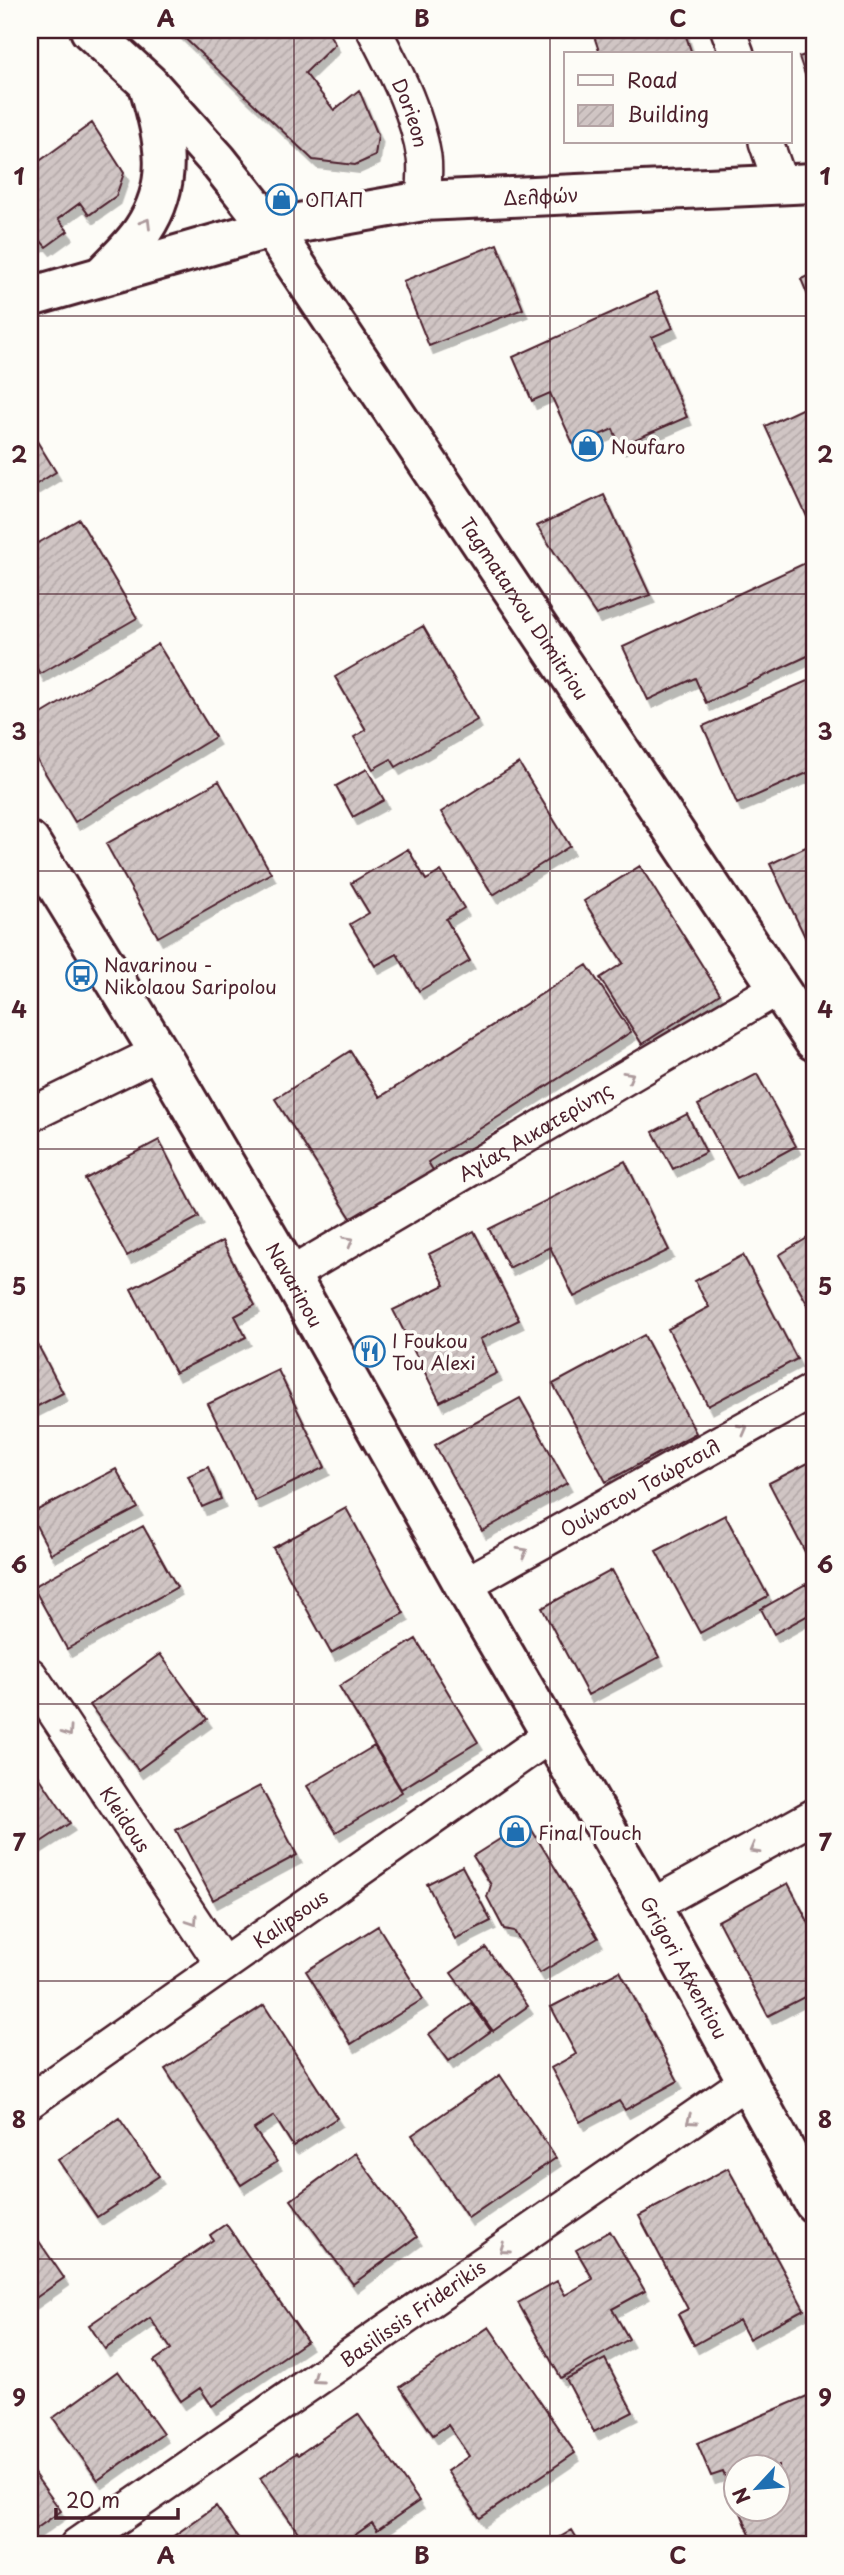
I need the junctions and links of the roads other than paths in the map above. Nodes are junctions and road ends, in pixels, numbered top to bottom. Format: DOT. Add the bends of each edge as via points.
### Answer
graph roads {
  1 [pos="90,30"];
  2 [pos="374,30"];
  3 [pos="728,30"];
  4 [pos="736,52"];
  5 [pos="148,83"];
  6 [pos="768,144"];
  7 [pos="798,184"];
  8 [pos="423,201"];
  9 [pos="271,229"];
  10 [pos="103,275"];
  11 [pos="30,297"];
  12 [pos="30,842"];
  13 [pos="778,988"];
  14 [pos="814,1041"];
  15 [pos="159,1052"];
  16 [pos="30,1115"];
  17 [pos="290,1275"];
  18 [pos="814,1390"];
  19 [pos="464,1585"];
  20 [pos="30,1675"];
  21 [pos="552,1734"];
  22 [pos="814,1816"];
  23 [pos="652,1906"];
  24 [pos="222,1965"];
  25 [pos="747,2081"];
  26 [pos="30,2101"];
  27 [pos="814,2203"];
  28 [pos="77,2545"];
  1 -- 5 [label="main road, Tagmatarxou Dimitriou"];
  2 -- 8 [label="street, Dorieon" via="409,100 418,130 424,160"];
  3 -- 4 [label="street"];
  5 -- 9 [label="main road, Tagmatarxou Dimitriou"];
  10 -- 5 [label="main road, one-way" via="142,232 161,188 163,137"];
  6 -- 7 [label="street"];
  7 -- 8 [label="main road, Δελφών"];
  8 -- 9 [label="main road, Δελφών"];
  9 -- 10 [label="main road, Δελφών"];
  9 -- 13 [label="main road, Tagmatarxou Dimitriou"];
  10 -- 11 [label="main road, Δελφών"];
  12 -- 15 [label="main road, Navarinou"];
  13 -- 14 [label="main road, Tagmatarxou Dimitriou"];
  17 -- 13 [label="street, Αγίας Αικατερίνης, one-way"];
  15 -- 16 [label="street"];
  15 -- 17 [label="main road, Navarinou"];
  17 -- 19 [label="main road, Navarinou"];
  19 -- 18 [label="street, Ουίνστον Τσώρτσιλ, one-way"];
  19 -- 21 [label="main road, Navarinou"];
  20 -- 24 [label="street, Kleidous, one-way"];
  21 -- 23 [label="main road, Grigori Afxentiou"];
  21 -- 24 [label="street, Kalipsous"];
  22 -- 23 [label="street, one-way"];
  23 -- 25 [label="main road, Grigori Afxentiou"];
  24 -- 26 [label="street, Kalipsous"];
  25 -- 27 [label="main road, Grigori Afxentiou"];
  25 -- 28 [label="street, Basilissis Friderikis, one-way"];
}
